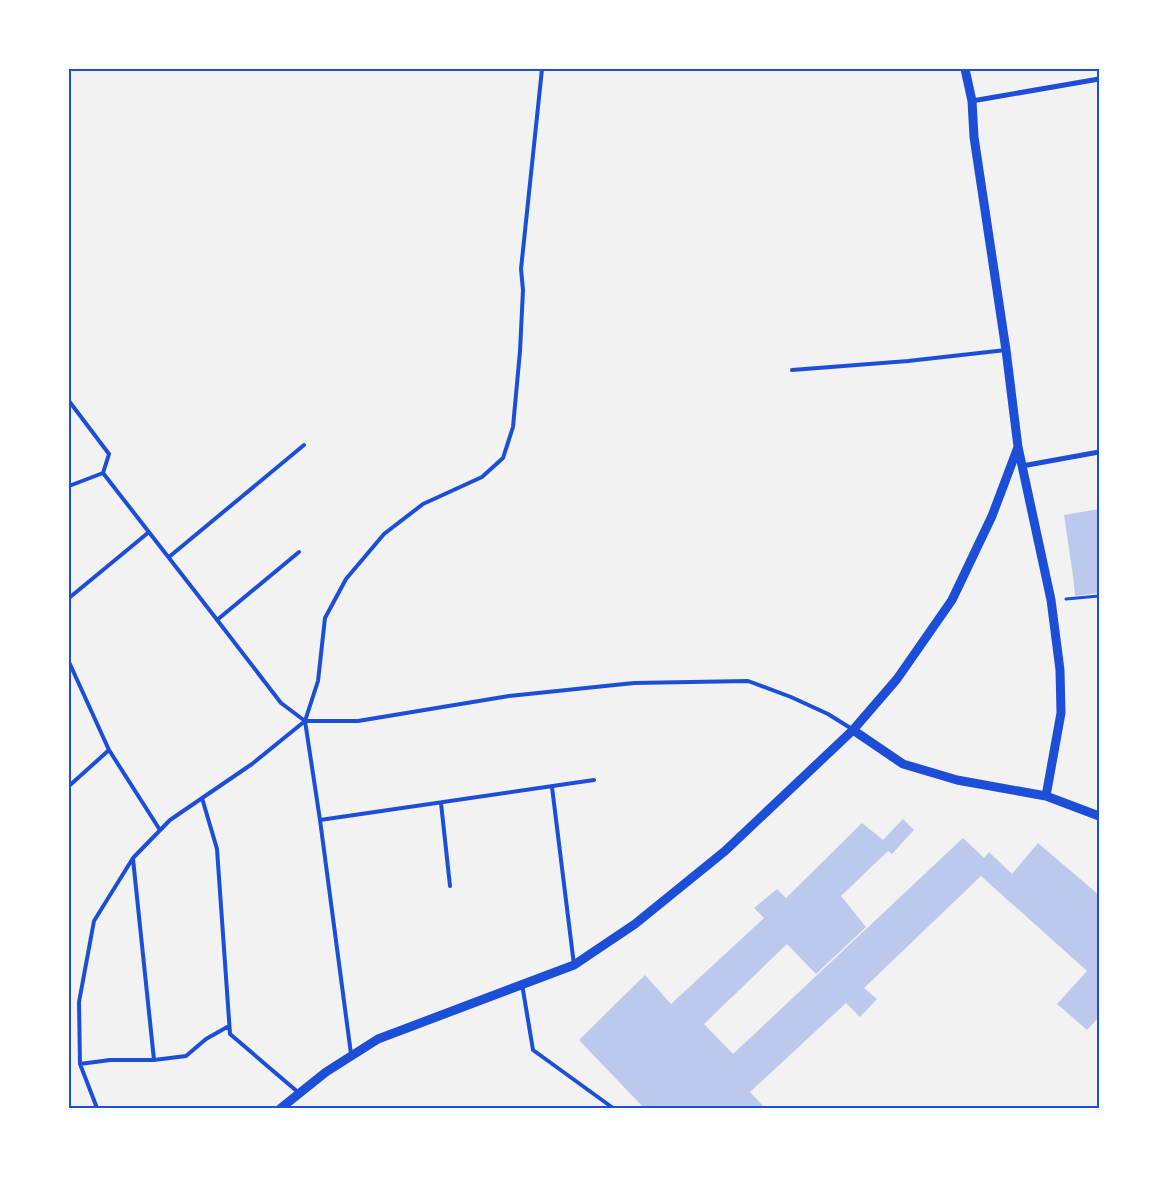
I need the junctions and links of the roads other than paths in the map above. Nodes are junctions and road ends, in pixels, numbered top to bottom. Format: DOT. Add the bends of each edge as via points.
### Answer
graph roads {
  1 [pos="542,69"];
  2 [pos="965,69"];
  3 [pos="1099,79"];
  4 [pos="972,101"];
  5 [pos="1006,350"];
  6 [pos="792,370"];
  7 [pos="69,401"];
  8 [pos="304,445"];
  9 [pos="1018,447"];
  10 [pos="1099,452"];
  11 [pos="1022,466"];
  12 [pos="103,473"];
  13 [pos="69,486"];
  14 [pos="149,532"];
  15 [pos="299,552"];
  16 [pos="169,557"];
  17 [pos="69,598"];
  18 [pos="218,620"];
  19 [pos="69,662"];
  20 [pos="306,721"];
  21 [pos="853,730"];
  22 [pos="109,750"];
  23 [pos="594,780"];
  24 [pos="69,786"];
  25 [pos="552,787"];
  26 [pos="1046,796"];
  27 [pos="202,798"];
  28 [pos="441,802"];
  29 [pos="1099,816"];
  30 [pos="320,820"];
  31 [pos="160,830"];
  32 [pos="133,858"];
  33 [pos="450,886"];
  34 [pos="574,965"];
  35 [pos="522,984"];
  36 [pos="229,1026"];
  37 [pos="352,1056"];
  38 [pos="154,1060"];
  39 [pos="80,1064"];
  40 [pos="299,1093"];
  41 [pos="97,1108"];
  42 [pos="281,1108"];
  43 [pos="613,1108"];
  1 -- 20 [label="lane" via="521,269 520,351 513,427 503,458 482,477 423,504 384,534 346,579 325,618 318,681"];
  2 -- 4 [label="street"];
  3 -- 4 [label="street"];
  4 -- 5 [label="street" via="974,136"];
  5 -- 6 [label="lane"];
  5 -- 9 [label="street"];
  7 -- 12 [label="lane" via="109,454"];
  8 -- 16 [label="lane"];
  9 -- 11 [label="street"];
  9 -- 21 [label="street" via="992,516 952,600 897,679"];
  10 -- 11 [label="street"];
  11 -- 26 [label="street" via="1050,600 1060,670 1061,713"];
  12 -- 13 [label="lane"];
  12 -- 14 [label="lane"];
  14 -- 16 [label="lane"];
  14 -- 17 [label="lane"];
  15 -- 18 [label="lane"];
  16 -- 18 [label="lane"];
  18 -- 20 [label="lane" via="281,703"];
  19 -- 22 [label="lane"];
  20 -- 21 [label="lane" via="358,721 509,696 634,684 748,681 828,714"];
  20 -- 27 [label="lane"];
  20 -- 30 [label="lane"];
  21 -- 26 [label="street" via="903,764 957,780"];
  21 -- 34 [label="street" via="725,851 635,924"];
  22 -- 24 [label="lane"];
  22 -- 31 [label="lane"];
  23 -- 25 [label="lane"];
  25 -- 28 [label="lane"];
  25 -- 34 [label="lane"];
  26 -- 29 [label="street"];
  27 -- 31 [label="lane"];
  27 -- 36 [label="lane" via="217,849"];
  28 -- 30 [label="lane"];
  28 -- 33 [label="lane"];
  30 -- 37 [label="lane"];
  31 -- 32 [label="lane"];
  32 -- 38 [label="lane"];
  32 -- 39 [label="lane" via="94,921 79,1002"];
  34 -- 35 [label="street"];
  35 -- 37 [label="street" via="378,1040"];
  35 -- 43 [label="lane" via="533,1050"];
  36 -- 38 [label="lane" via="186,1056"];
  36 -- 40 [label="lane" via="230,1034"];
  37 -- 40 [label="street"];
  38 -- 39 [label="lane"];
  39 -- 41 [label="lane"];
  40 -- 42 [label="street"];
}
